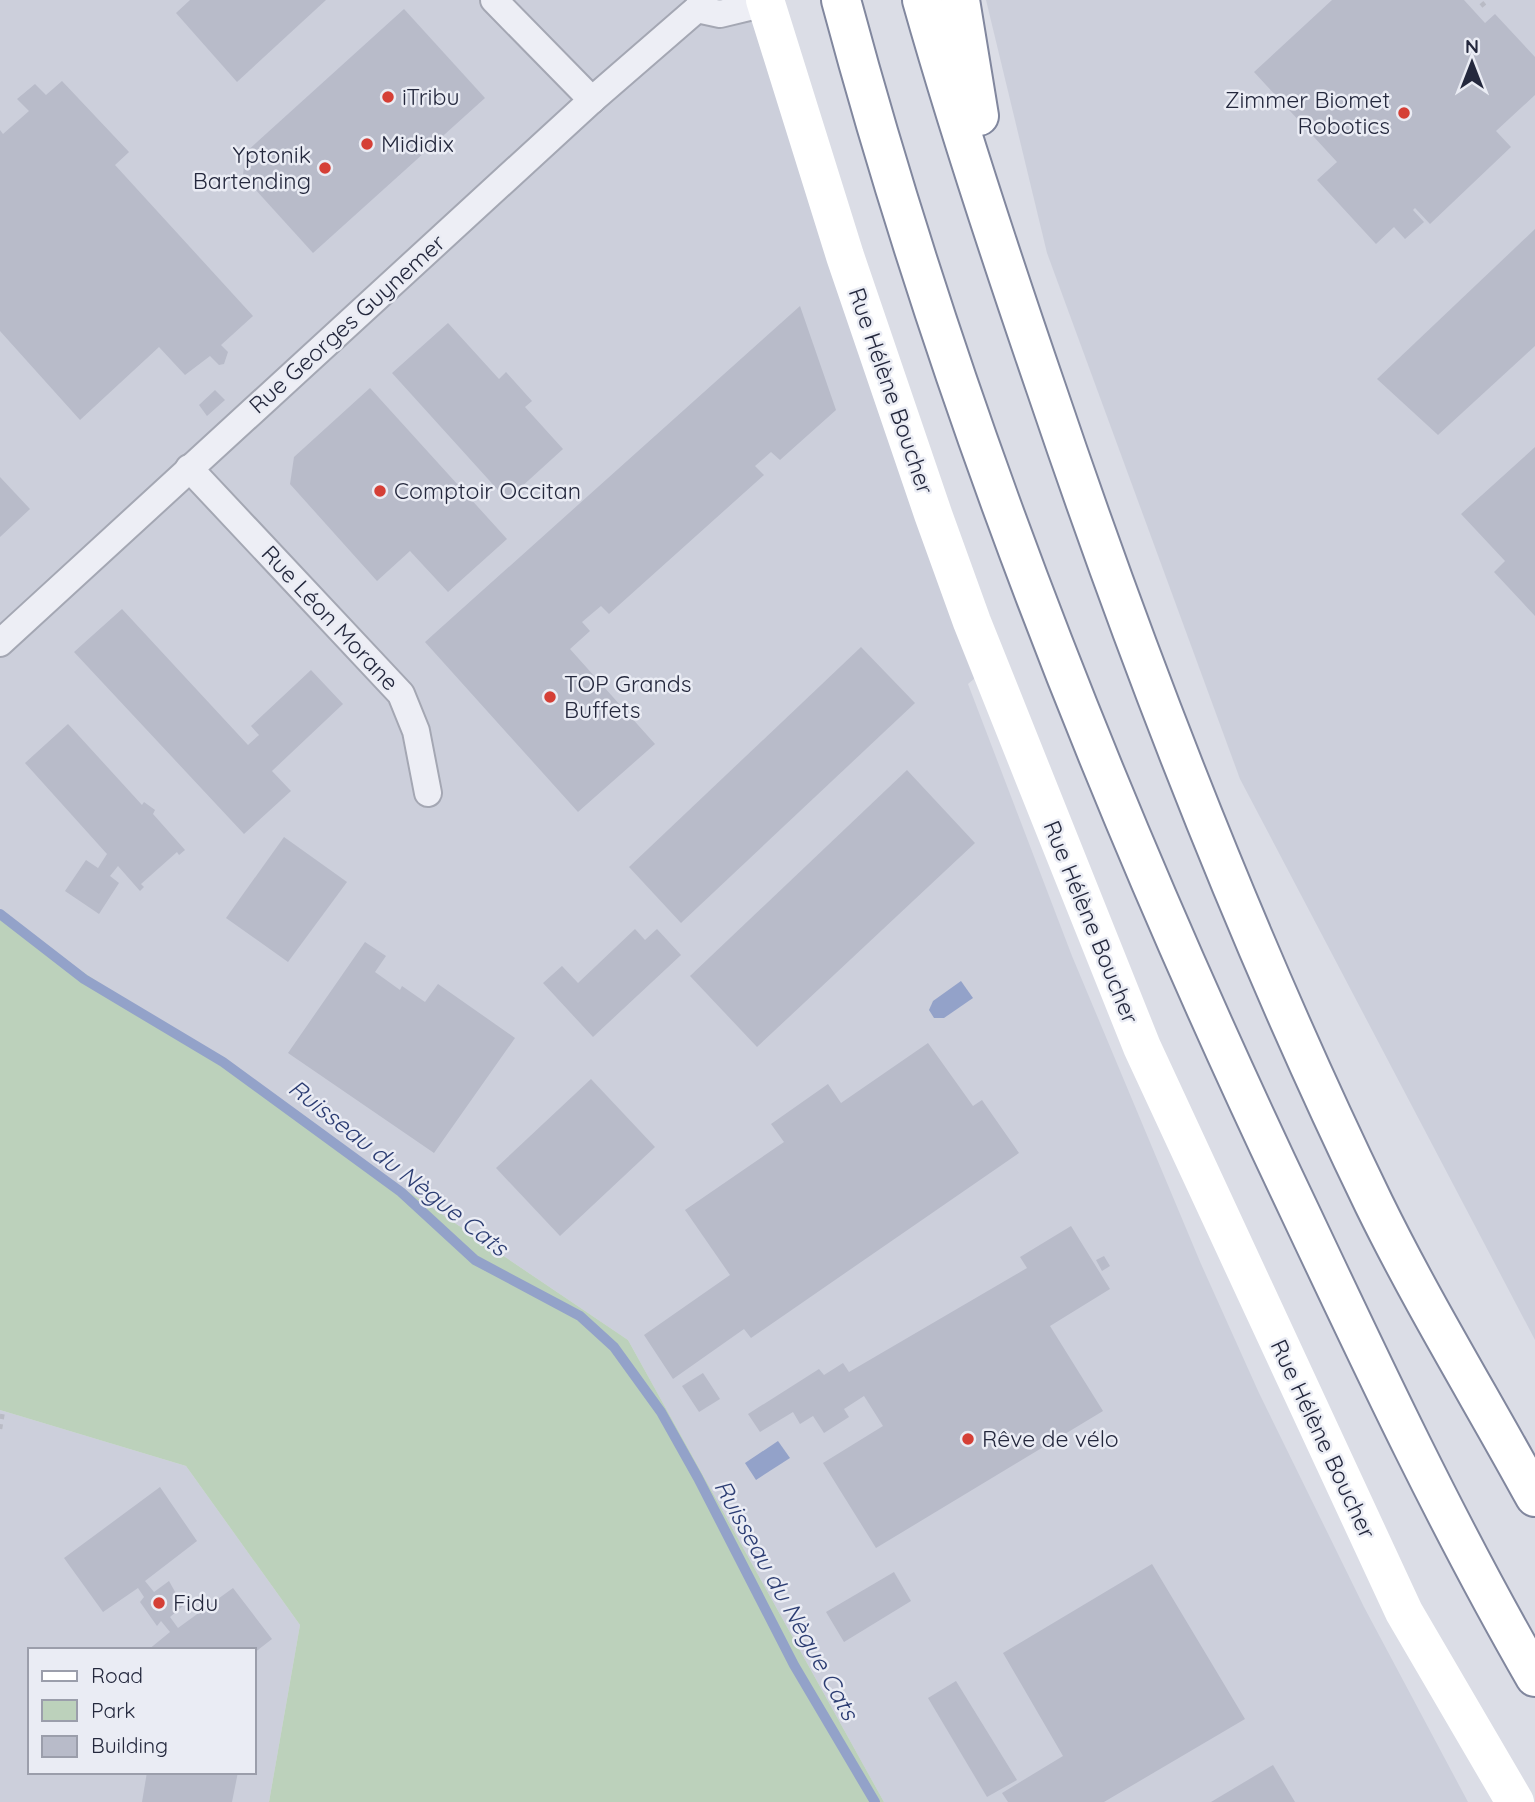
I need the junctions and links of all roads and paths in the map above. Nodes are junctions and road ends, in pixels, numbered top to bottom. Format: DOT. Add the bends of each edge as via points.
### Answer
graph roads {
  1 [pos="494,0"];
  2 [pos="841,0"];
  3 [pos="922,0"];
  4 [pos="960,0"];
  5 [pos="1488,0"];
  6 [pos="766,2"];
  7 [pos="700,4"];
  8 [pos="1481,6"];
  9 [pos="592,100"];
  10 [pos="1009,279"];
  11 [pos="189,468"];
  12 [pos="0,642"];
  13 [pos="428,793"];
  14 [pos="3,1411"];
  15 [pos="0,1429"];
  16 [pos="1535,1497"];
  17 [pos="1486,1592"];
  18 [pos="1535,1677"];
  19 [pos="1535,1692"];
  20 [pos="1515,1802"];
  1 -- 9 [label="street"];
  2 -- 17 [label="main road" via="929,302 1045,624 1206,1015 1440,1507"];
  3 -- 10 [label="main road"];
  4 -- 10 [label="main road"];
  5 -- 8 [label="path"];
  6 -- 7 [label="street, Rue Georges Guynemer" via="720,14"];
  6 -- 20 [label="main road, Rue Hélène Boucher" via="845,256 941,538 1142,1047 1404,1612"];
  7 -- 9 [label="street, Rue Georges Guynemer"];
  9 -- 11 [label="street, Rue Georges Guynemer"];
  10 -- 16 [label="main road" via="1110,577 1191,789 1280,1000 1376,1208"];
  11 -- 12 [label="street, Rue Georges Guynemer"];
  11 -- 13 [label="street, Rue Léon Morane" via="401,694 416,731"];
  14 -- 15 [label="path"];
  17 -- 18 [label="main road"];
  17 -- 19 [label="main road"];
}
